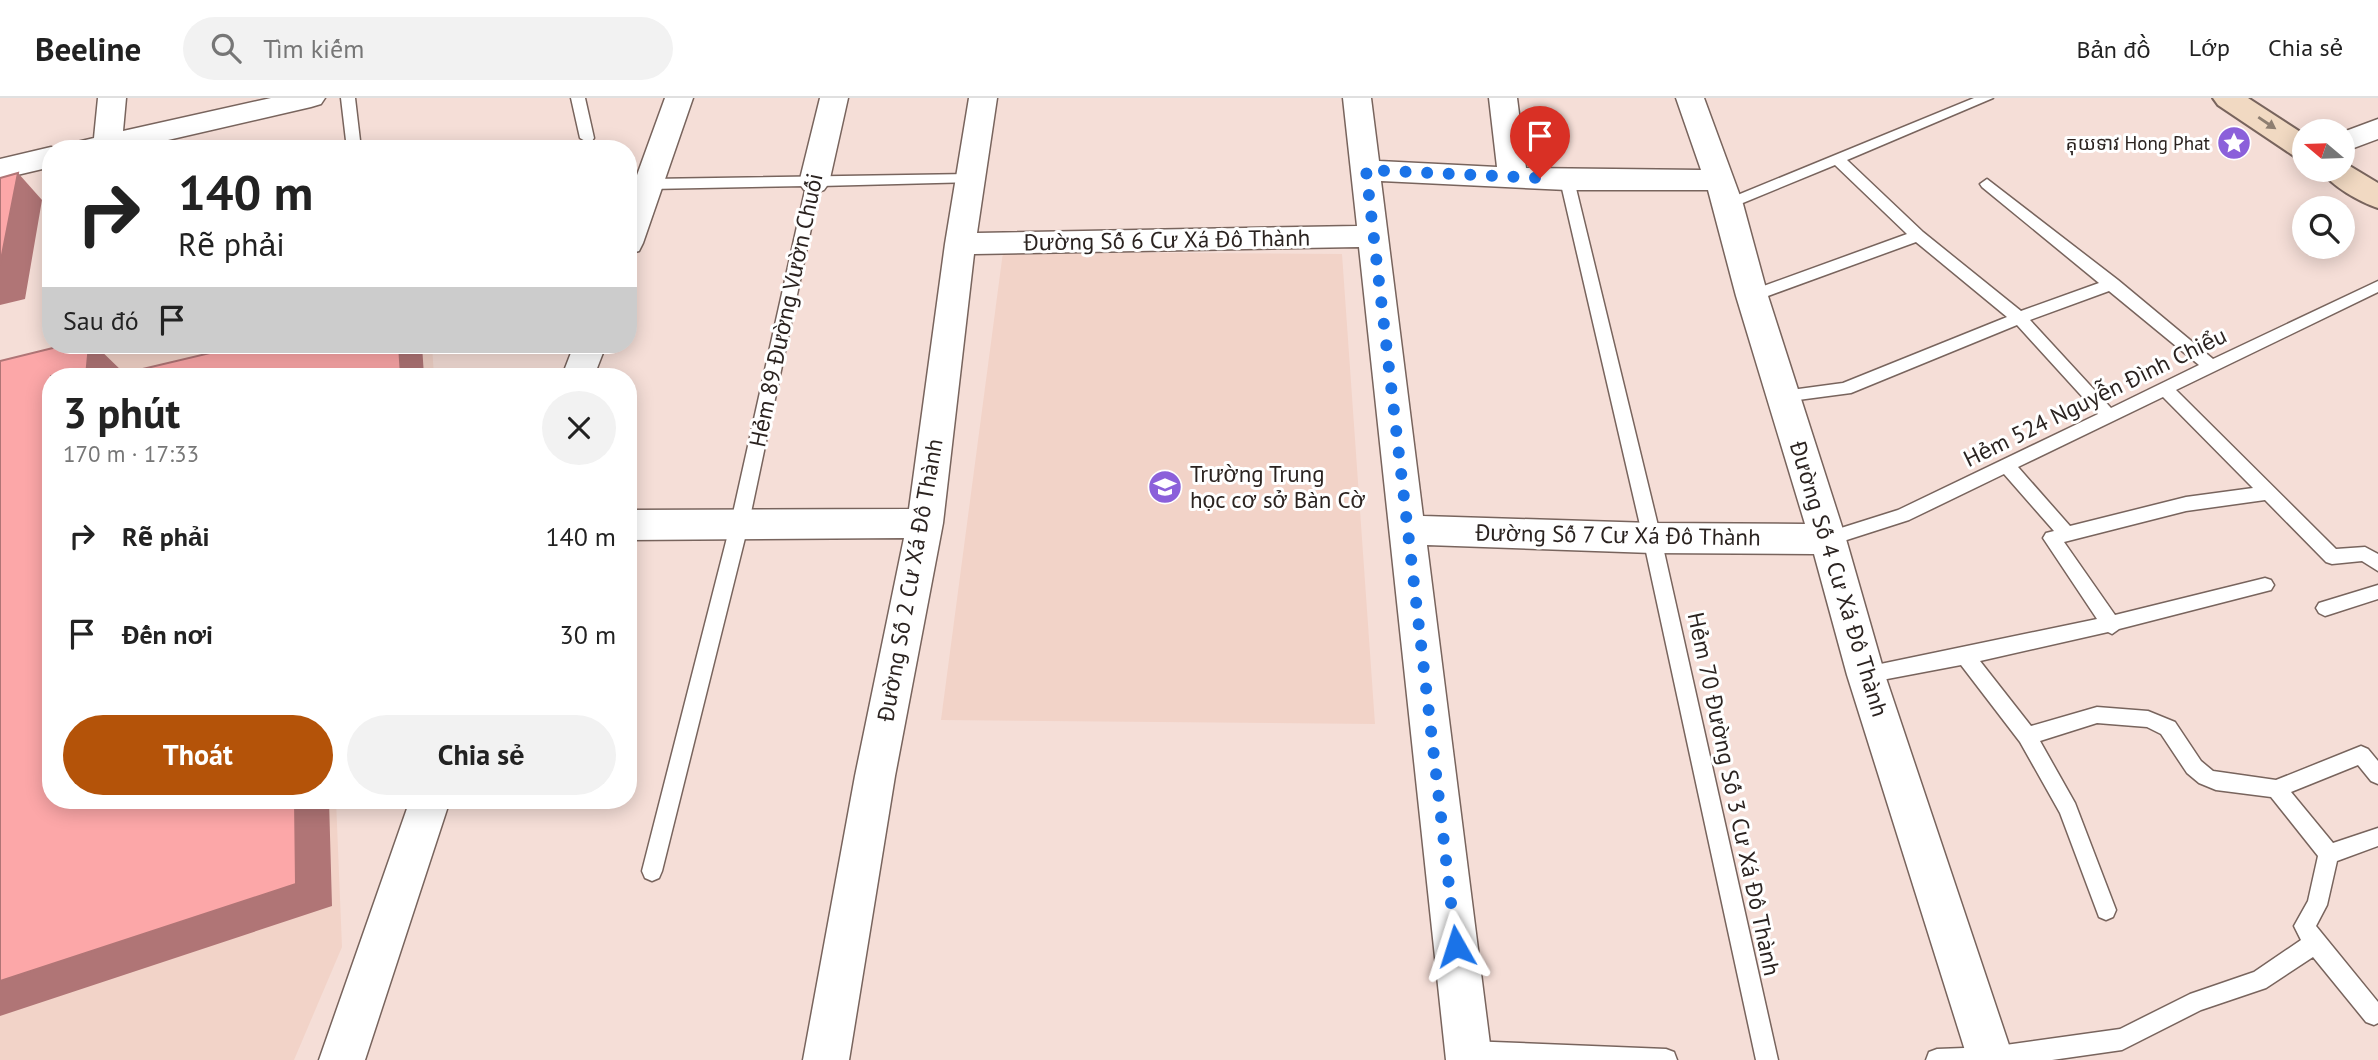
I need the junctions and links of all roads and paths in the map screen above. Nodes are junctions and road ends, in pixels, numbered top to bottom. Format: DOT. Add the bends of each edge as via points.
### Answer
graph roads {
  1 [pos="112,98"];
  2 [pos="311,98"];
  3 [pos="348,98"];
  4 [pos="578,98"];
  5 [pos="679,98"];
  6 [pos="834,98"];
  7 [pos="984,98"];
  8 [pos="1357,98"];
  9 [pos="1503,98"];
  10 [pos="1690,98"];
  11 [pos="1986,98"];
  12 [pos="2228,98"];
  13 [pos="2378,128"];
  14 [pos="587,138"];
  15 [pos="2356,138"];
  16 [pos="103,140"];
  17 [pos="131,140"];
  18 [pos="353,140"];
  19 [pos="2292,140"];
  20 [pos="42,159"];
  21 [pos="1837,159"];
  22 [pos="0,169"];
  23 [pos="1366,170"];
  24 [pos="1513,177"];
  25 [pos="970,179"];
  26 [pos="1567,180"];
  27 [pos="2355,182"];
  28 [pos="814,183"];
  29 [pos="650,184"];
  30 [pos="1987,184"];
  31 [pos="1723,192"];
  32 [pos="2378,197"];
  33 [pos="637,219"];
  34 [pos="1373,236"];
  35 [pos="1918,236"];
  36 [pos="960,244"];
  37 [pos="2113,284"];
  38 [pos="2378,286"];
  39 [pos="1752,296"];
  40 [pos="2020,318"];
  41 [pos="2211,366"];
  42 [pos="2165,389"];
  43 [pos="1783,396"];
  44 [pos="2109,416"];
  45 [pos="2006,464"];
  46 [pos="2269,493"];
  47 [pos="740,522"];
  48 [pos="925,523"];
  49 [pos="637,525"];
  50 [pos="1408,530"];
  51 [pos="2067,534"];
  52 [pos="1652,538"];
  53 [pos="1828,539"];
  54 [pos="2378,564"];
  55 [pos="2265,585"];
  56 [pos="2378,592"];
  57 [pos="2325,608"];
  58 [pos="2112,626"];
  59 [pos="1966,657"];
  60 [pos="1866,675"];
  61 [pos="2026,736"];
  62 [pos="2378,775"];
  63 [pos="2276,789"];
  64 [pos="427,809"];
  65 [pos="2378,837"];
  66 [pos="2329,854"];
  67 [pos="652,871"];
  68 [pos="2106,909"];
  69 [pos="2315,943"];
  70 [pos="2374,1014"];
  71 [pos="1468,1056"];
  72 [pos="1991,1059"];
  73 [pos="342,1060"];
  74 [pos="826,1060"];
  75 [pos="1666,1060"];
  76 [pos="1767,1060"];
  77 [pos="1937,1060"];
  1 -- 16 [label="street"];
  2 -- 17 [label="street"];
  3 -- 18 [label="lane"];
  4 -- 14 [label="lane"];
  5 -- 29 [label="street"];
  6 -- 28 [label="street, Hẻm 89 Đường Vườn Chuối"];
  7 -- 25 [label="street, Ðường Số 2 Cư Xá Đô Thành"];
  8 -- 23 [label="street"];
  9 -- 24 [label="street"];
  10 -- 31 [label="street, Ðường Số 4 Cư Xá Đô Thành"];
  11 -- 21 [label="lane"];
  12 -- 19 [label="main road, one-way"];
  13 -- 15 [label="street"];
  20 -- 22 [label="street"];
  21 -- 31 [label="lane"];
  21 -- 35 [label="lane"];
  23 -- 24 [label="street"];
  23 -- 34 [label="street"];
  24 -- 26 [label="street"];
  25 -- 28 [label="lane"];
  25 -- 36 [label="street, Ðường Số 2 Cư Xá Đô Thành"];
  26 -- 31 [label="street"];
  26 -- 52 [label="lane, Hẻm 70 Ðường Số 3 Cư Xá Đô Thành"];
  27 -- 32 [label="main road"];
  28 -- 29 [label="lane"];
  28 -- 47 [label="lane, Hẻm 89 Đường Vườn Chuối"];
  29 -- 33 [label="street"];
  30 -- 37 [label="lane"];
  31 -- 39 [label="street, Ðường Số 4 Cư Xá Đô Thành"];
  34 -- 36 [label="street, Đường Số 6 Cư Xá Đô Thành"];
  34 -- 50 [label="street"];
  35 -- 39 [label="lane"];
  35 -- 40 [label="lane"];
  36 -- 48 [label="street, Ðường Số 2 Cư Xá Đô Thành"];
  37 -- 40 [label="lane"];
  37 -- 41 [label="lane"];
  38 -- 41 [label="lane, Hẻm 524 Nguyễn Ðình Chiểu"];
  39 -- 43 [label="street, Ðường Số 4 Cư Xá Đô Thành"];
  40 -- 43 [label="lane" via="1845,389"];
  40 -- 44 [label="lane"];
  41 -- 42 [label="lane, Hẻm 524 Nguyễn Ðình Chiểu"];
  42 -- 44 [label="lane, Hẻm 524 Nguyễn Ðình Chiểu"];
  42 -- 46 [label="lane"];
  43 -- 53 [label="street, Ðường Số 4 Cư Xá Đô Thành"];
  44 -- 45 [label="lane, Hẻm 524 Nguyễn Ðình Chiểu"];
  45 -- 51 [label="lane"];
  45 -- 53 [label="lane, Hẻm 524 Nguyễn Ðình Chiểu" via="1903,515"];
  46 -- 51 [label="lane" via="2153,510"];
  46 -- 54 [label="lane" via="2332,557 2365,554"];
  47 -- 48 [label="street"];
  47 -- 49 [label="street"];
  47 -- 67 [label="lane, Hẻm 89 Đường Vườn Chuối"];
  48 -- 74 [label="street, Ðường Số 2 Cư Xá Đô Thành" via="865,828"];
  50 -- 52 [label="street, Đường Số 7 Cư Xá Đô Thành"];
  50 -- 71 [label="street"];
  51 -- 58 [label="lane" via="2052,538"];
  52 -- 53 [label="street, Đường Số 7 Cư Xá Đô Thành"];
  52 -- 76 [label="lane, Hẻm 70 Ðường Số 3 Cư Xá Đô Thành"];
  53 -- 60 [label="street, Ðường Số 4 Cư Xá Đô Thành"];
  55 -- 58 [label="lane"];
  56 -- 57 [label="lane"];
  58 -- 59 [label="lane"];
  59 -- 60 [label="lane"];
  59 -- 61 [label="lane"];
  60 -- 72 [label="street, Ðường Số 4 Cư Xá Đô Thành"];
  61 -- 63 [label="lane" via="2098,715 2148,719 2168,728 2206,777"];
  61 -- 68 [label="lane" via="2068,809"];
  62 -- 63 [label="lane" via="2361,755"];
  63 -- 66 [label="lane"];
  64 -- 73 [label="street"];
  65 -- 66 [label="lane"];
  66 -- 69 [label="lane" via="2318,905 2304,926"];
  69 -- 70 [label="lane"];
  69 -- 72 [label="lane" via="2259,981 2197,1001 2122,1039"];
  71 -- 75 [label="lane"];
  72 -- 77 [label="lane"];
}
